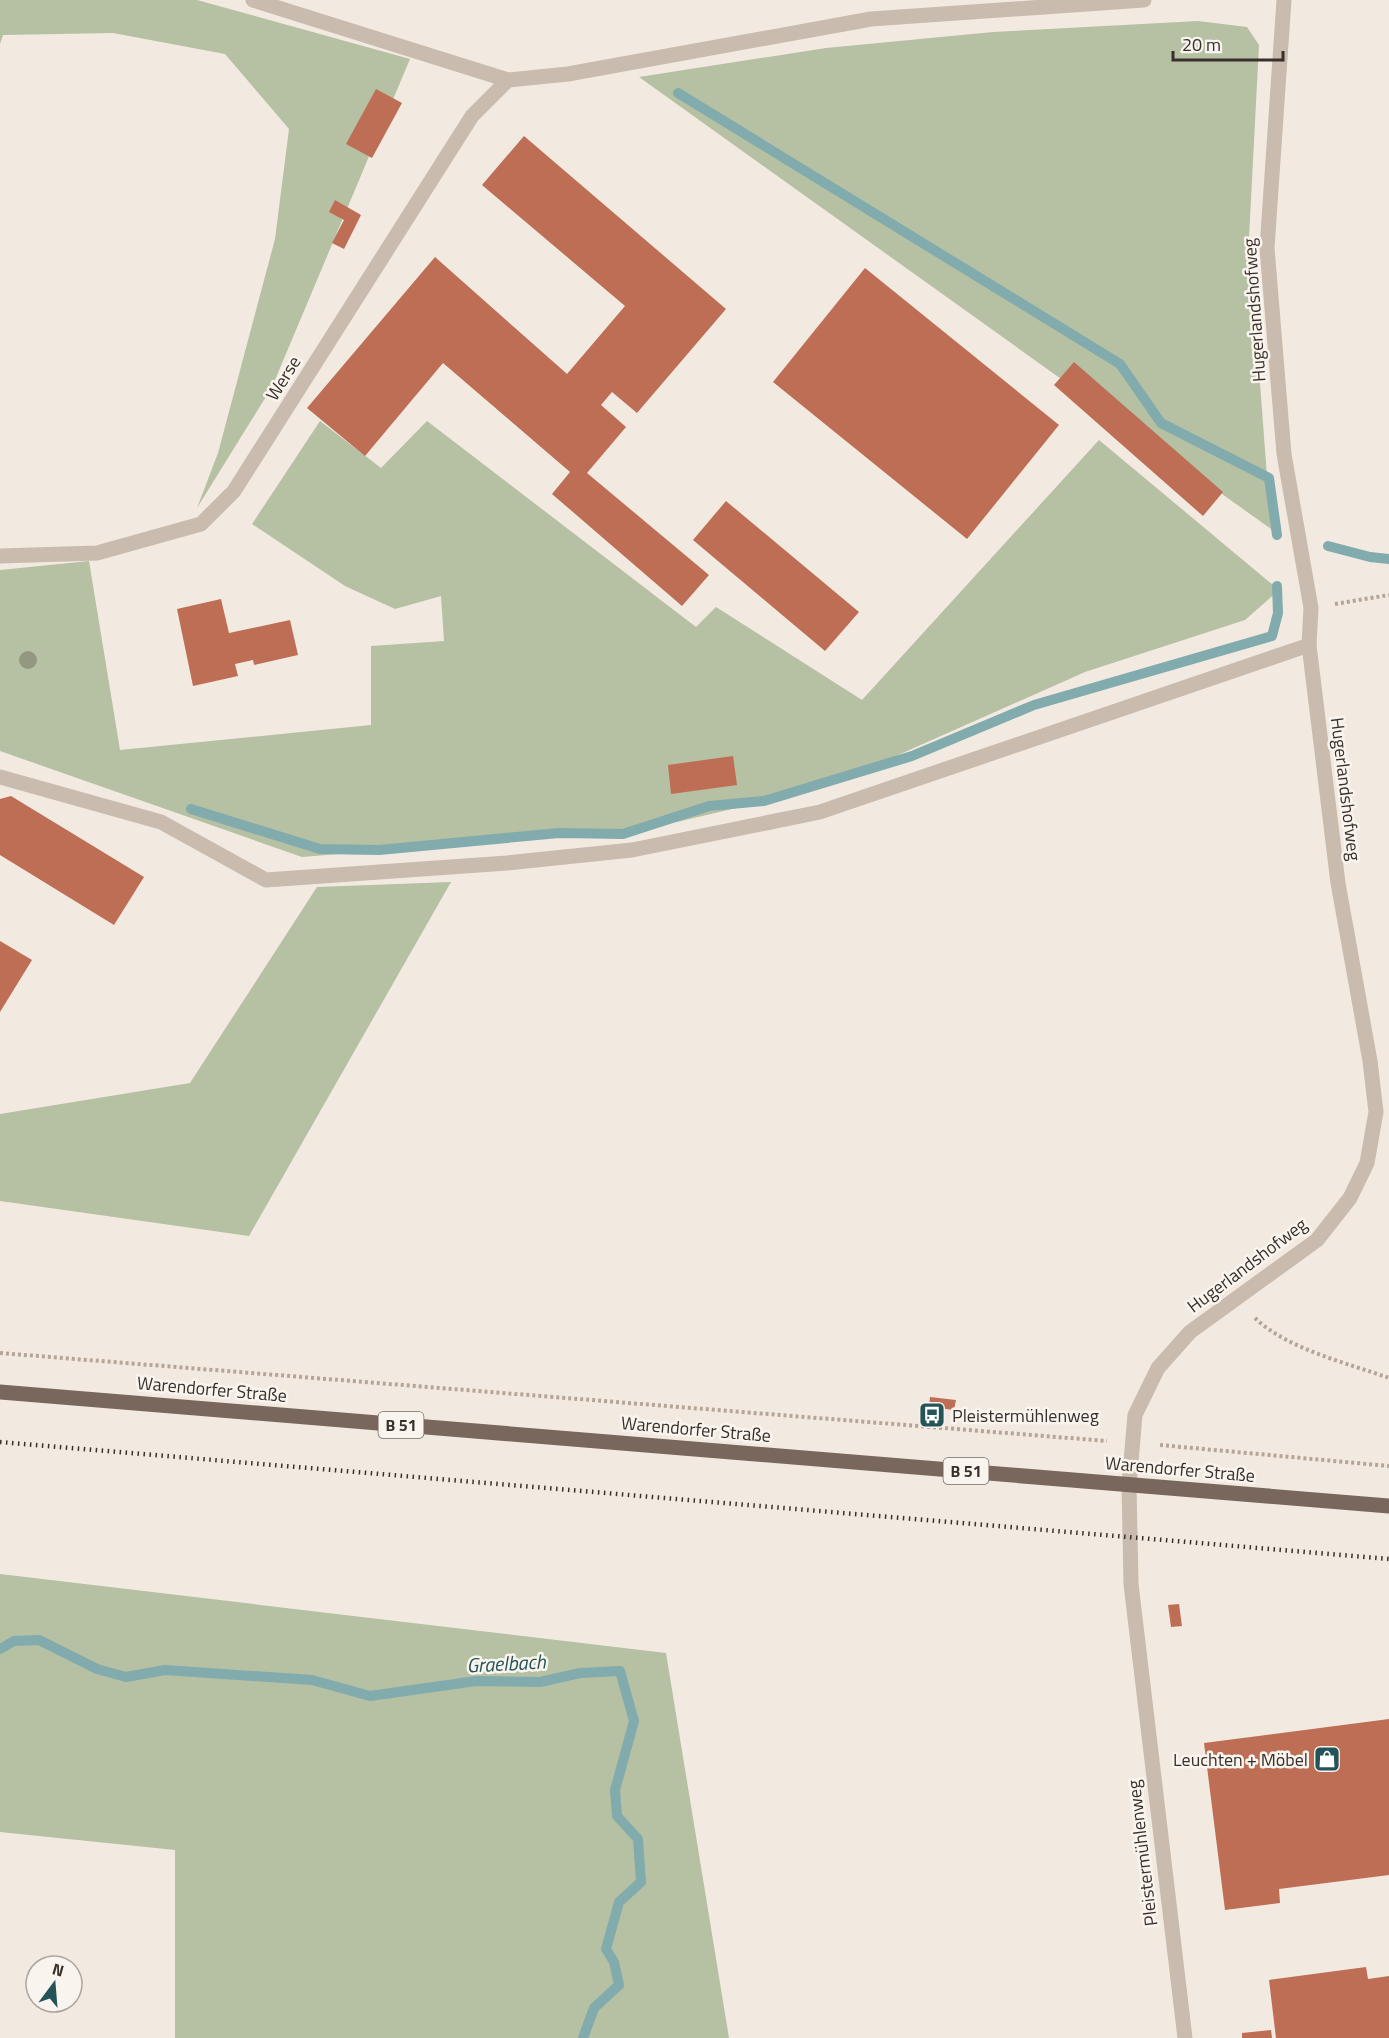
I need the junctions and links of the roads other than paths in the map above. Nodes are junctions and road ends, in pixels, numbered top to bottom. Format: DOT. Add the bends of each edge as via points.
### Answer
graph roads {
  1 [pos="253,0"];
  2 [pos="1144,0"];
  3 [pos="1284,0"];
  4 [pos="508,80"];
  5 [pos="0,556"];
  6 [pos="1309,645"];
  7 [pos="0,777"];
  8 [pos="0,1392"];
  9 [pos="1129,1485"];
  10 [pos="1389,1506"];
  11 [pos="1185,2038"];
  1 -- 4 [label="street"];
  2 -- 4 [label="street" via="871,19 568,74"];
  3 -- 6 [label="street, Hugerlandshofweg" via="1267,248 1284,454 1311,608"];
  4 -- 5 [label="street, Werse" via="472,116 234,491 201,524 97,553"];
  6 -- 7 [label="street" via="820,812 620,852 266,880 161,822"];
  6 -- 9 [label="street, Hugerlandshofweg" via="1338,884 1376,1112 1367,1163 1350,1198 1317,1240 1190,1332 1158,1368 1135,1415"];
  8 -- 9 [label="main road, Warendorfer Straße / B 51"];
  9 -- 10 [label="main road, Warendorfer Straße / B 51"];
  9 -- 11 [label="street, Pleistermühlenweg" via="1131,1584"];
}
